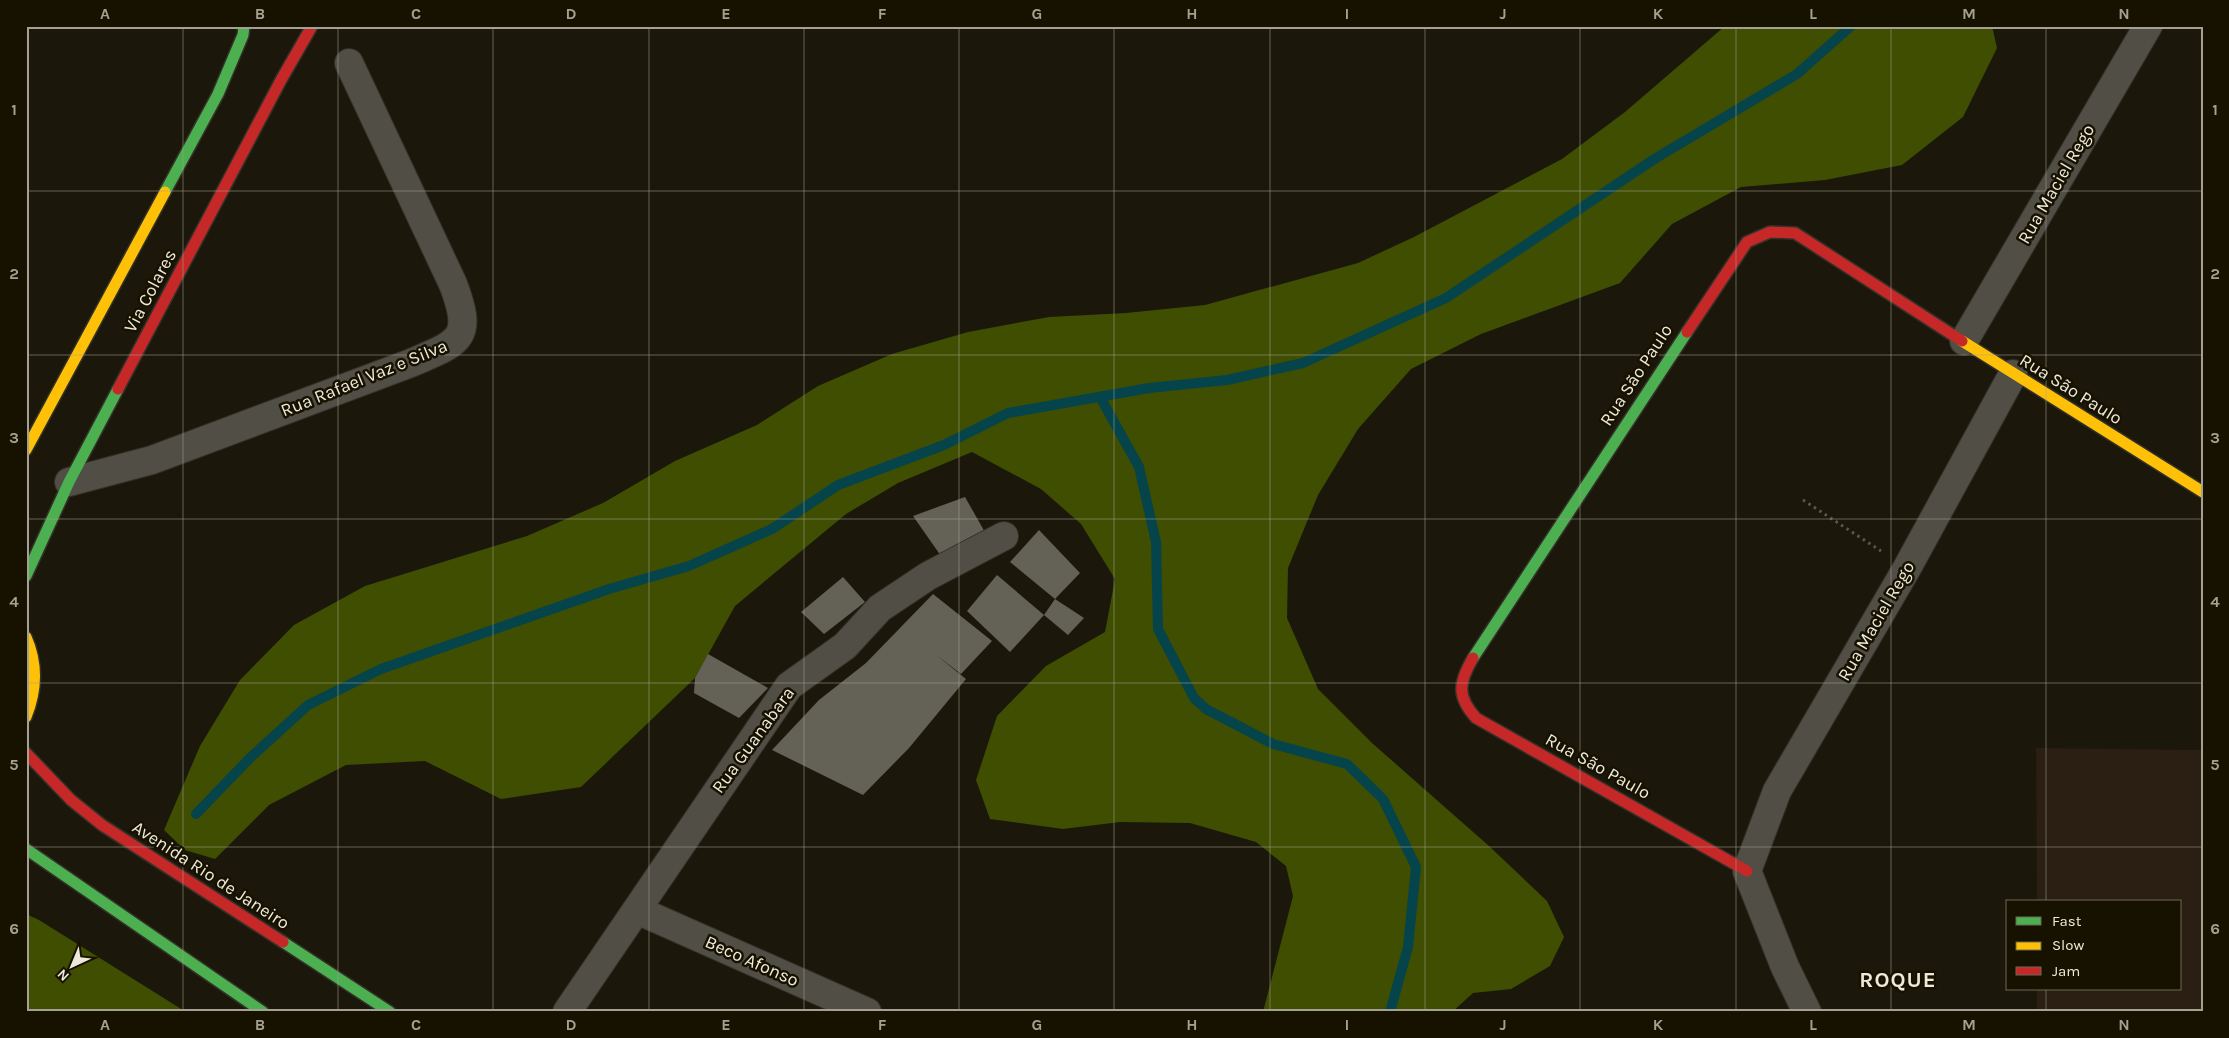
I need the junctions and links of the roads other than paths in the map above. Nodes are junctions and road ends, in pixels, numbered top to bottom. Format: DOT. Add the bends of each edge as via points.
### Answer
graph roads {
  1 [pos="244,26"];
  2 [pos="312,26"];
  3 [pos="2148,26"];
  4 [pos="349,63"];
  5 [pos="1964,341"];
  6 [pos="2013,374"];
  7 [pos="26,450"];
  8 [pos="69,482"];
  9 [pos="2203,492"];
  10 [pos="1004,536"];
  11 [pos="26,576"];
  12 [pos="26,637"];
  13 [pos="26,717"];
  14 [pos="26,753"];
  15 [pos="26,849"];
  16 [pos="1747,871"];
  17 [pos="637,910"];
  18 [pos="264,1012"];
  19 [pos="390,1012"];
  20 [pos="567,1012"];
  21 [pos="867,1012"];
  22 [pos="1807,1012"];
  1 -- 7 [label="main road, Via Colares" via="218,94"];
  2 -- 8 [label="main road, Via Colares"];
  3 -- 5 [label="street, Rua Maciel Rego"];
  4 -- 8 [label="street, Rua Rafael Vaz e Silva" via="453,284 463,320 458,338 411,363 152,460"];
  5 -- 6 [label="main road, Rua São Paulo"];
  5 -- 16 [label="main road, Rua São Paulo" via="1795,233 1762,232 1747,242 1703,305 1466,670 1460,687 1461,700 1465,709 1476,718"];
  6 -- 9 [label="main road, Rua São Paulo"];
  6 -- 16 [label="street, Rua Maciel Rego" via="1907,568 1778,791"];
  8 -- 11 [label="main road, Via Colares"];
  10 -- 17 [label="street, Rua Guanabara" via="928,576 880,608 845,646 789,686"];
  12 -- 13 [label="main road" via="34,662 36,686"];
  14 -- 19 [label="main road, Avenida Rio de Janeiro" via="58,788 102,825"];
  15 -- 18 [label="main road"];
  16 -- 22 [label="street" via="1785,967"];
  17 -- 20 [label="street, Rua Guanabara"];
  17 -- 21 [label="street, Beco Afonso"];
}
